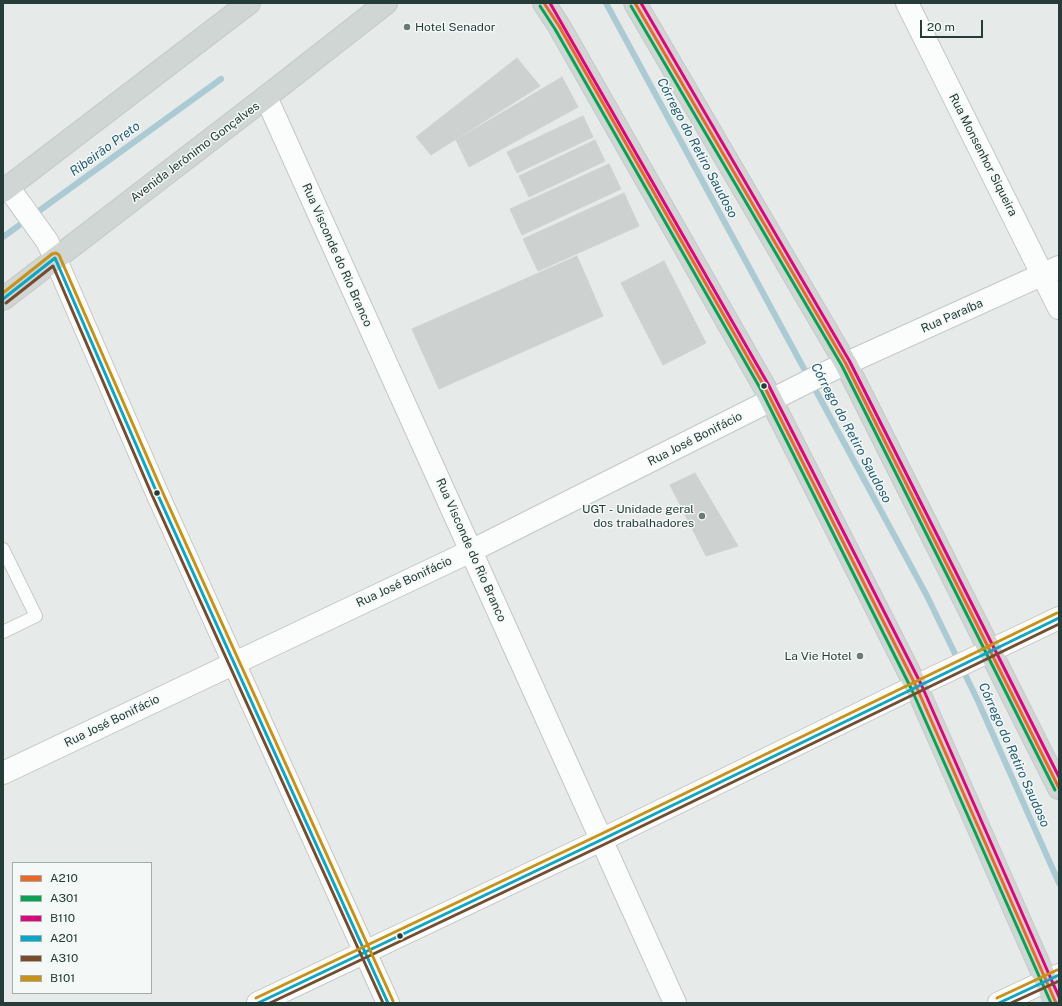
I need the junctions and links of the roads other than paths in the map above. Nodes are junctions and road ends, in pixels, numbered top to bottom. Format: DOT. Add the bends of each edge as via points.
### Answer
graph roads {
  1 [pos="249,3"];
  2 [pos="386,3"];
  3 [pos="544,3"];
  4 [pos="635,3"];
  5 [pos="907,3"];
  6 [pos="266,98"];
  7 [pos="10,193"];
  8 [pos="51,250"];
  9 [pos="1051,271"];
  10 [pos="3,299"];
  11 [pos="1059,308"];
  12 [pos="846,364"];
  13 [pos="780,396"];
  14 [pos="3,550"];
  15 [pos="471,551"];
  16 [pos="1059,618"];
  17 [pos="3,632"];
  18 [pos="984,654"];
  19 [pos="234,663"];
  20 [pos="925,682"];
  21 [pos="3,773"];
  22 [pos="1059,788"];
  23 [pos="601,840"];
  24 [pos="365,951"];
  25 [pos="1053,978"];
  26 [pos="258,1003"];
  27 [pos="388,1003"];
  28 [pos="675,1003"];
  29 [pos="999,1003"];
  30 [pos="1056,1003"];
  1 -- 7 [label="main road"];
  2 -- 6 [label="main road, Avenida Jerônimo Gonçalves"];
  3 -- 13 [label="main road"];
  4 -- 12 [label="main road"];
  5 -- 9 [label="street, Rua Monsenhor Siqueira"];
  6 -- 8 [label="main road, Avenida Jerônimo Gonçalves"];
  6 -- 15 [label="street, Rua Visconde do Rio Branco"];
  7 -- 8 [label="street"];
  8 -- 10 [label="main road, Avenida Jerônimo Gonçalves"];
  8 -- 19 [label="street"];
  9 -- 11 [label="street, Rua Monsenhor Siqueira"];
  9 -- 12 [label="street, Rua Paraíba"];
  12 -- 13 [label="street, Rua José Bonifácio"];
  12 -- 18 [label="main road"];
  13 -- 15 [label="street, Rua José Bonifácio"];
  13 -- 20 [label="main road"];
  14 -- 17 [label="lane" via="36,616"];
  15 -- 19 [label="street, Rua José Bonifácio"];
  15 -- 23 [label="street, Rua Visconde do Rio Branco"];
  16 -- 18 [label="street"];
  18 -- 20 [label="street"];
  18 -- 22 [label="main road"];
  19 -- 21 [label="street, Rua José Bonifácio"];
  19 -- 24 [label="street"];
  20 -- 23 [label="street"];
  20 -- 25 [label="main road"];
  23 -- 24 [label="street"];
  23 -- 28 [label="street, Rua Visconde do Rio Branco"];
  24 -- 26 [label="street"];
  24 -- 27 [label="street"];
  25 -- 29 [label="street"];
  25 -- 30 [label="main road"];
}
